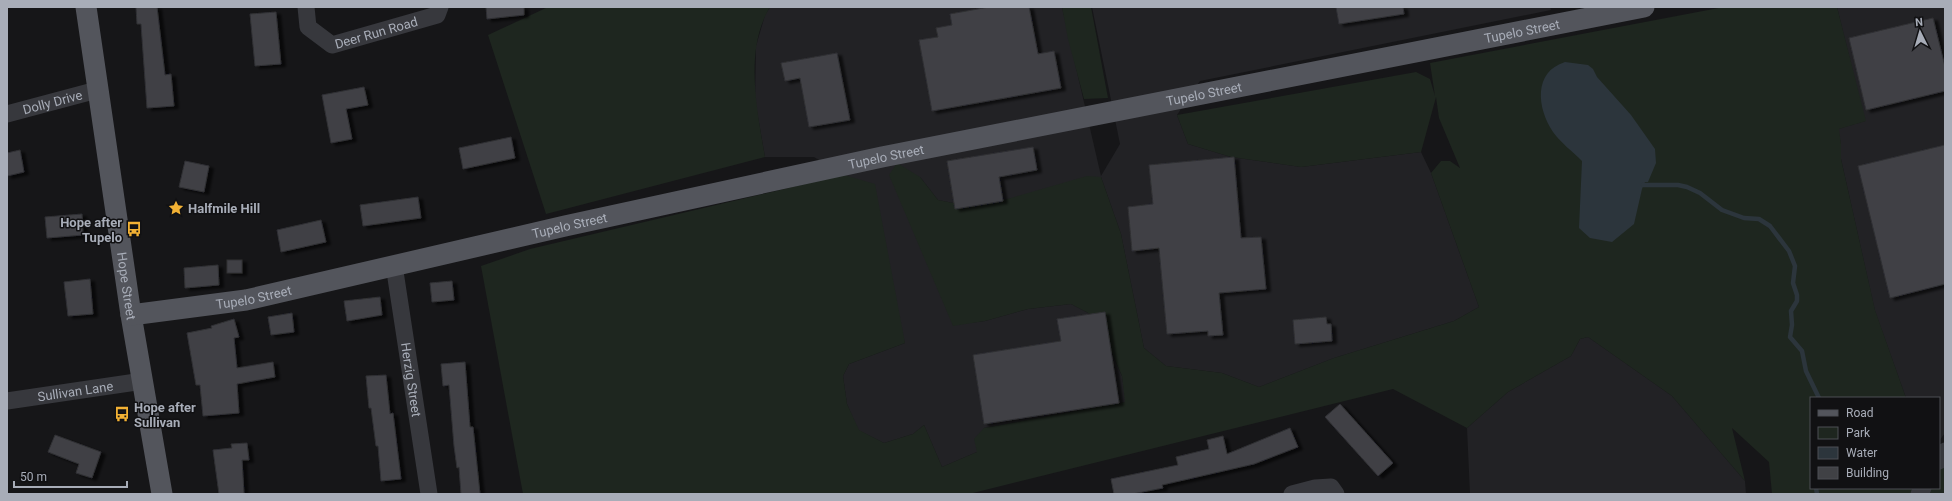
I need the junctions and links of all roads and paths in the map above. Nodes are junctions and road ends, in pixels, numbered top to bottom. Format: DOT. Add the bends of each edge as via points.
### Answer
graph roads {
  1 [pos="86,7"];
  2 [pos="306,7"];
  3 [pos="440,7"];
  4 [pos="1644,7"];
  5 [pos="97,90"];
  6 [pos="7,114"];
  7 [pos="394,265"];
  8 [pos="131,315"];
  9 [pos="143,381"];
  10 [pos="7,401"];
  11 [pos="162,494"];
  12 [pos="429,494"];
  13 [pos="1292,494"];
  14 [pos="1336,494"];
  1 -- 5 [label="main road, Hope Street"];
  2 -- 3 [label="street, Deer Run Road" via="308,27 332,45 437,15"];
  4 -- 7 [label="main road, Tupelo Street" via="882,157"];
  5 -- 6 [label="street, Dolly Drive"];
  5 -- 8 [label="main road, Hope Street"];
  7 -- 8 [label="main road, Tupelo Street" via="246,300"];
  7 -- 12 [label="street, Herzig Street"];
  8 -- 9 [label="main road, Hope Street"];
  9 -- 10 [label="street, Sullivan Lane"];
  9 -- 11 [label="main road, Hope Street"];
  13 -- 14 [label="street" via="1324,487 1331,487"];
}
